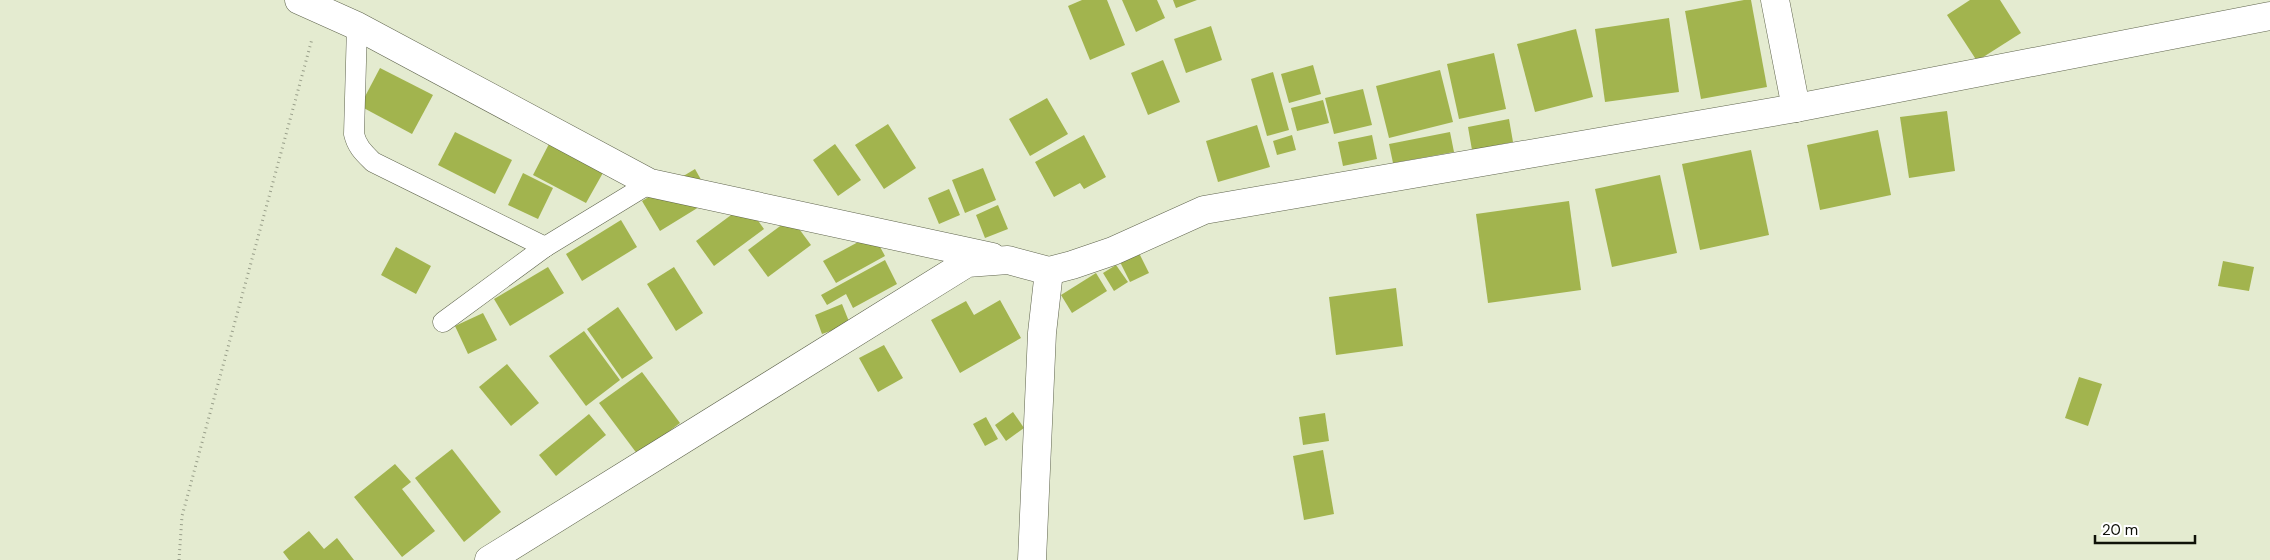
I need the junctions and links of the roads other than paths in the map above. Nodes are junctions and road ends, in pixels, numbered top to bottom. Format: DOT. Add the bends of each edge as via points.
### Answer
graph roads {
  1 [pos="1775,0"];
  2 [pos="310,4"];
  3 [pos="2270,16"];
  4 [pos="357,26"];
  5 [pos="1796,108"];
  6 [pos="650,183"];
  7 [pos="545,247"];
  8 [pos="1008,260"];
  9 [pos="1049,271"];
  10 [pos="442,322"];
  11 [pos="489,560"];
  12 [pos="1032,560"];
  1 -- 5 [label="street"];
  2 -- 4 [label="street"];
  3 -- 5 [label="street"];
  4 -- 6 [label="street"];
  4 -- 7 [label="lane" via="354,134 361,151 373,162"];
  5 -- 9 [label="street" via="1204,210 1113,251"];
  6 -- 7 [label="lane"];
  6 -- 8 [label="street"];
  7 -- 10 [label="lane"];
  8 -- 9 [label="street"];
  8 -- 11 [label="street" via="967,263"];
  9 -- 12 [label="street" via="1042,333"];
}
